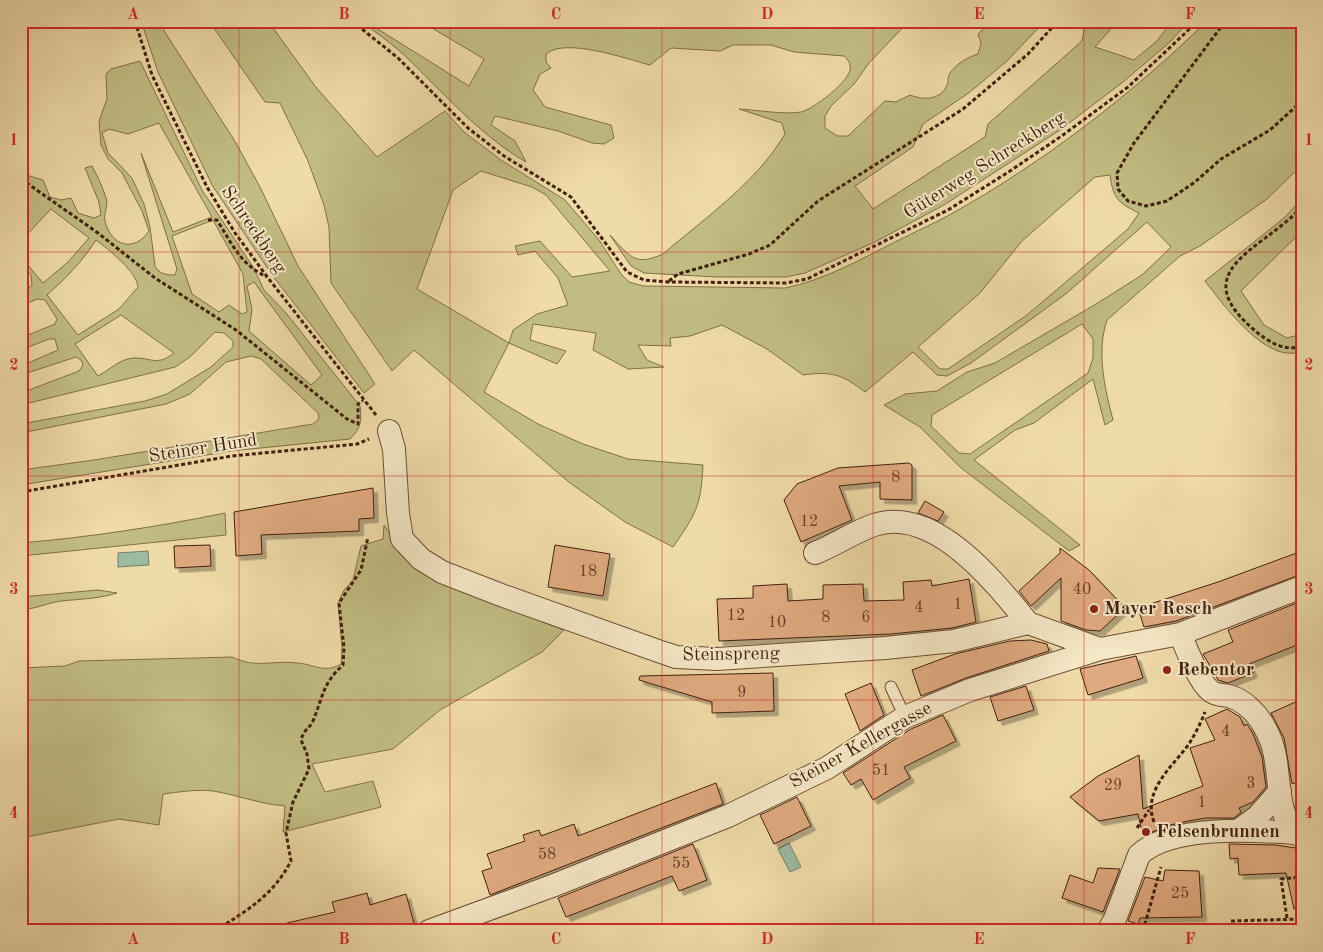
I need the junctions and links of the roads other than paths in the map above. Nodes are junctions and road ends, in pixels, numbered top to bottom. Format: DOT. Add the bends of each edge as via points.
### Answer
graph roads {
  1 [pos="388,431"];
  2 [pos="815,553"];
  3 [pos="1302,587"];
  4 [pos="1028,623"];
  5 [pos="1180,634"];
  6 [pos="1100,649"];
  7 [pos="891,687"];
  8 [pos="905,717"];
  9 [pos="1280,791"];
  10 [pos="1239,830"];
  11 [pos="1298,834"];
  12 [pos="428,931"];
  13 [pos="1108,931"];
  1 -- 4 [label="street, Steinspreng" via="394,449 402,539 420,559 442,572 501,595 676,657 717,659 885,648 954,640"];
  2 -- 4 [label="street" via="874,525 904,521 930,530 954,547 997,585"];
  3 -- 5 [label="street, Steiner Kellergasse"];
  4 -- 6 [label="street"];
  5 -- 6 [label="street, Steiner Kellergasse"];
  5 -- 9 [label="street" via="1204,684 1214,693 1240,700 1265,727 1279,769"];
  6 -- 8 [label="street, Steiner Kellergasse" via="970,690"];
  7 -- 8 [label="lane"];
  8 -- 12 [label="street, Steiner Kellergasse" via="827,768 728,816"];
  9 -- 10 [label="street" via="1258,816"];
  9 -- 11 [label="street" via="1286,822"];
  10 -- 11 [label="street"];
  10 -- 13 [label="street" via="1161,841 1147,847 1139,855"];
}
